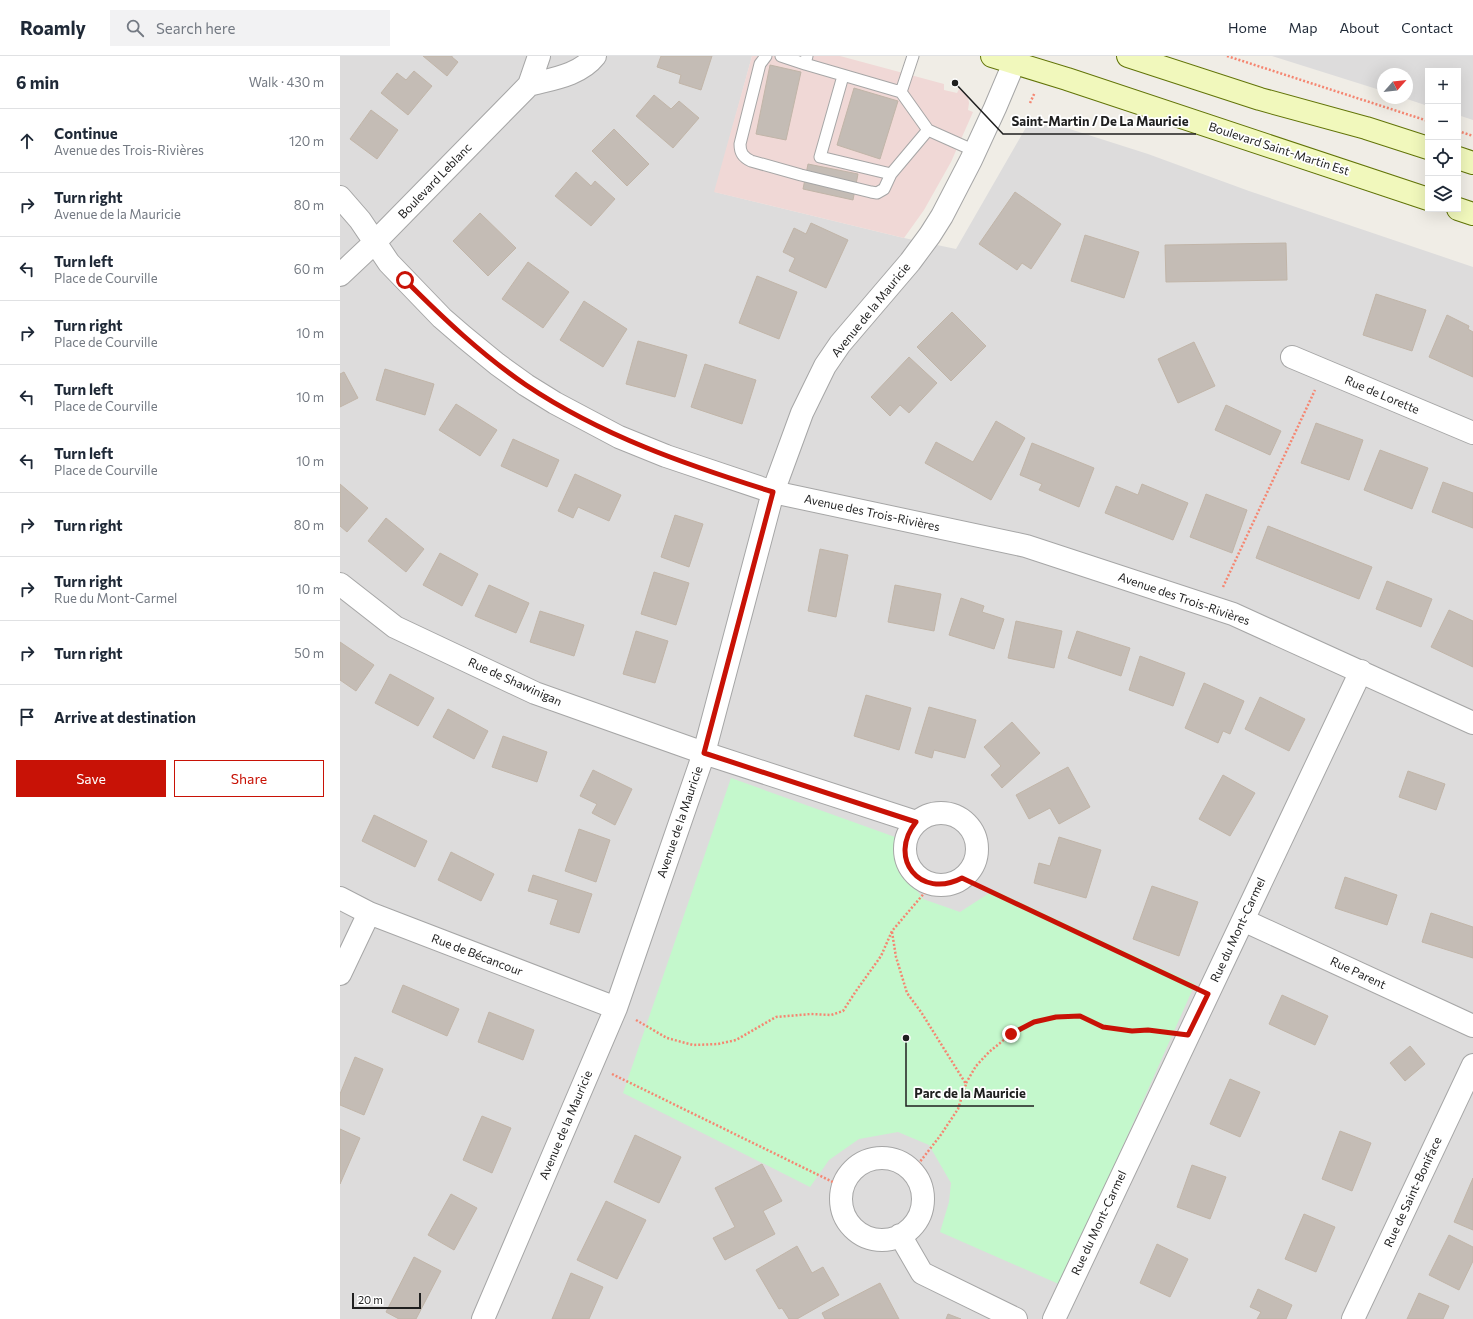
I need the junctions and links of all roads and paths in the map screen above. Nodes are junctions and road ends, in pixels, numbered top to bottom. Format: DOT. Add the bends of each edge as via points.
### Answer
graph roads {
  1 [pos="539,56"];
  2 [pos="594,56"];
  3 [pos="766,56"];
  4 [pos="781,56"];
  5 [pos="913,56"];
  6 [pos="992,56"];
  7 [pos="1128,56"];
  8 [pos="1227,56"];
  9 [pos="806,60"];
  10 [pos="1015,60"];
  11 [pos="843,76"];
  12 [pos="529,86"];
  13 [pos="901,92"];
  14 [pos="1425,120"];
  15 [pos="928,130"];
  16 [pos="1461,132"];
  17 [pos="1473,136"];
  18 [pos="1425,147"];
  19 [pos="975,151"];
  20 [pos="1461,159"];
  21 [pos="1473,163"];
  22 [pos="891,174"];
  23 [pos="340,197"];
  24 [pos="1425,198"];
  25 [pos="1461,210"];
  26 [pos="1473,214"];
  27 [pos="374,243"];
  28 [pos="340,275"];
  29 [pos="1292,356"];
  30 [pos="1316,388"];
  31 [pos="1473,433"];
  32 [pos="773,492"];
  33 [pos="340,584"];
  34 [pos="1220,594"];
  35 [pos="1361,671"];
  36 [pos="1473,722"];
  37 [pos="704,753"];
  38 [pos="916,822"];
  39 [pos="962,878"];
  40 [pos="932,884"];
  41 [pos="340,898"];
  42 [pos="369,913"];
  43 [pos="1243,920"];
  44 [pos="892,932"];
  45 [pos="340,974"];
  46 [pos="1208,994"];
  47 [pos="616,1008"];
  48 [pos="1473,1026"];
  49 [pos="1188,1035"];
  50 [pos="592,1065"];
  51 [pos="1473,1065"];
  52 [pos="966,1084"];
  53 [pos="912,1172"];
  54 [pos="843,1187"];
  55 [pos="900,1235"];
  56 [pos="483,1319"];
  57 [pos="1016,1319"];
  58 [pos="1054,1319"];
  59 [pos="1353,1319"];
  1 -- 12 [label="street, Boulevard Leblanc"];
  2 -- 12 [label="street, Boulevard Leblanc" via="580,69"];
  3 -- 22 [label="lane" via="760,64 740,144 741,153 745,158 801,175 877,193 884,190"];
  4 -- 9 [label="lane"];
  5 -- 13 [label="lane"];
  6 -- 10 [label="main road, Boulevard Saint-Martin Est"];
  7 -- 18 [label="main road" via="1260,99"];
  8 -- 14 [label="path"];
  9 -- 11 [label="lane"];
  10 -- 19 [label="street, Avenue de la Mauricie"];
  10 -- 24 [label="main road, Boulevard Saint-Martin Est"];
  11 -- 13 [label="lane"];
  11 -- 22 [label="lane" via="820,157"];
  12 -- 27 [label="street, Boulevard Leblanc"];
  13 -- 15 [label="lane"];
  15 -- 19 [label="lane"];
  15 -- 22 [label="lane"];
  16 -- 17 [label="path"];
  19 -- 32 [label="street, Avenue de la Mauricie" via="930,235 825,366 802,413"];
  20 -- 21 [label="main road"];
  23 -- 27 [label="street, Avenue des Trois-Rivières" via="360,220"];
  25 -- 26 [label="main road"];
  27 -- 28 [label="street, Boulevard Leblanc"];
  27 -- 32 [label="street, Avenue des Trois-Rivières" via="388,263 464,338 555,404 644,448"];
  29 -- 31 [label="street, Rue de Lorette"];
  30 -- 34 [label="path"];
  32 -- 35 [label="street, Avenue des Trois-Rivières" via="1026,546 1233,614"];
  32 -- 37 [label="street, Avenue de la Mauricie"];
  33 -- 37 [label="street, Rue de Shawinigan" via="395,627 528,690"];
  35 -- 36 [label="street, Avenue des Trois-Rivières"];
  35 -- 43 [label="street, Rue du Mont-Carmel"];
  37 -- 38 [label="street, Rue de Shawinigan"];
  37 -- 47 [label="street, Avenue de la Mauricie"];
  38 -- 39 [label="street" via="937,812 949,813 969,826 975,836 976,859"];
  38 -- 40 [label="street" via="905,841 907,863 913,873"];
  39 -- 40 [label="street" via="943,885"];
  39 -- 46 [label="path"];
  40 -- 44 [label="path"];
  41 -- 42 [label="street, Rue de Bécancour"];
  42 -- 45 [label="street"];
  42 -- 47 [label="street, Rue de Bécancour"];
  43 -- 46 [label="street, Rue du Mont-Carmel"];
  43 -- 48 [label="street, Rue Parent"];
  44 -- 47 [label="path" via="881,956 843,1011 831,1015 811,1014 776,1018 736,1040 693,1045 667,1038"];
  44 -- 52 [label="path" via="906,993 928,1022"];
  46 -- 49 [label="street, Rue du Mont-Carmel"];
  47 -- 50 [label="street, Avenue de la Mauricie"];
  49 -- 52 [label="path" via="1103,1027 1080,1016 1056,1017 1034,1022 1011,1034 976,1066"];
  49 -- 58 [label="street, Rue du Mont-Carmel"];
  50 -- 54 [label="path"];
  50 -- 56 [label="street, Avenue de la Mauricie"];
  51 -- 59 [label="street, Rue de Saint-Boniface"];
  52 -- 53 [label="path" via="958,1109"];
  53 -- 54 [label="street" via="903,1164 879,1158 856,1167"];
  53 -- 55 [label="street" via="919,1182 922,1206 918,1218"];
  54 -- 55 [label="street" via="841,1200 844,1214 861,1234 874,1239"];
  55 -- 57 [label="street" via="922,1272"];
}
